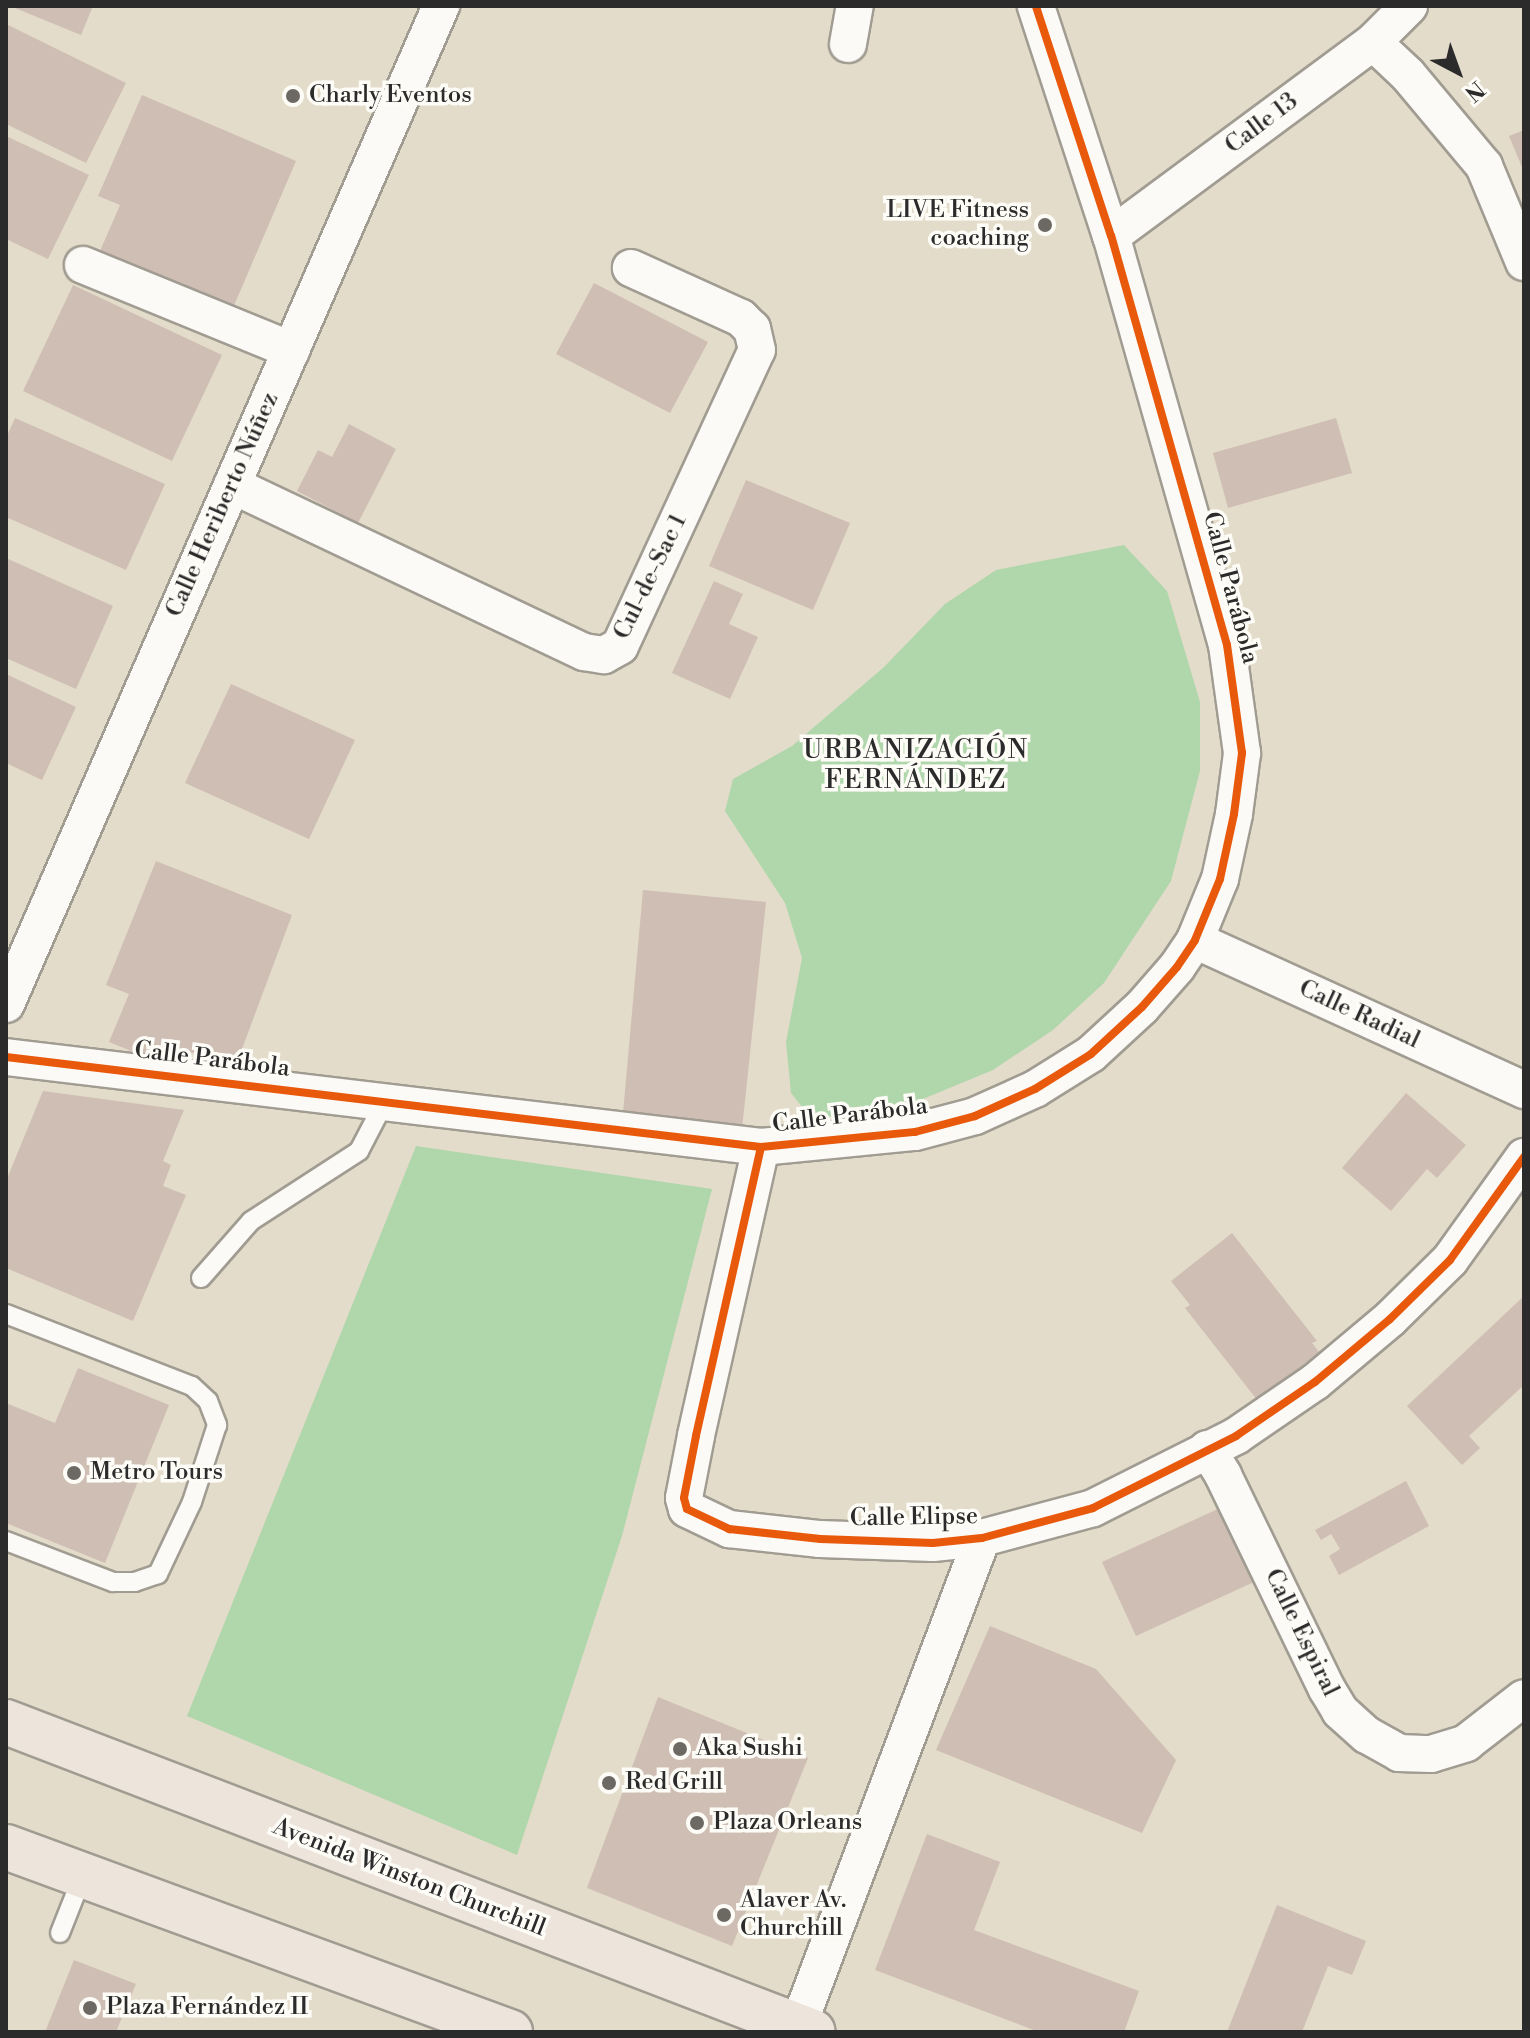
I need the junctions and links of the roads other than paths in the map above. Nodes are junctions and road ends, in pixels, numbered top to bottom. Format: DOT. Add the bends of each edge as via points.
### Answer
graph roads {
  1 [pos="441,6"];
  2 [pos="855,6"];
  3 [pos="1036,6"];
  4 [pos="1409,6"];
  5 [pos="1373,42"];
  6 [pos="848,44"];
  7 [pos="1111,236"];
  8 [pos="1524,262"];
  9 [pos="83,265"];
  10 [pos="631,268"];
  11 [pos="291,350"];
  12 [pos="232,485"];
  13 [pos="1195,940"];
  14 [pos="6,1004"];
  15 [pos="6,1057"];
  16 [pos="1524,1090"];
  17 [pos="385,1101"];
  18 [pos="761,1147"];
  19 [pos="1524,1157"];
  20 [pos="201,1278"];
  21 [pos="6,1314"];
  22 [pos="1207,1449"];
  23 [pos="982,1538"];
  24 [pos="6,1541"];
  25 [pos="1524,1698"];
  26 [pos="6,1722"];
  27 [pos="6,1847"];
  28 [pos="83,1875"];
  29 [pos="60,1933"];
  30 [pos="806,2029"];
  31 [pos="510,2032"];
  1 -- 11 [label="street, Calle Heriberto Núñez"];
  2 -- 6 [label="street"];
  3 -- 7 [label="street, Calle Parábola"];
  4 -- 5 [label="street, Calle 13"];
  5 -- 7 [label="street, Calle 13"];
  5 -- 8 [label="street" via="1408,75 1484,166"];
  7 -- 13 [label="street, Calle Parábola" via="1227,645 1242,753 1220,879"];
  9 -- 11 [label="street"];
  10 -- 12 [label="street, Cul-de-Sac 1" via="741,318 752,329 757,350 620,646 604,655 584,652"];
  11 -- 12 [label="street, Calle Heriberto Núñez"];
  12 -- 14 [label="street, Calle Heriberto Núñez"];
  13 -- 16 [label="street, Calle Radial"];
  13 -- 18 [label="street, Calle Parábola" via="1142,1007 1091,1054 1035,1089 975,1116 915,1132"];
  15 -- 17 [label="street, Calle Parábola"];
  17 -- 18 [label="street, Calle Parábola"];
  17 -- 20 [label="lane" via="359,1151 251,1221"];
  18 -- 23 [label="street, Calle Elipse" via="696,1436 684,1498 687,1509 729,1529 820,1539 933,1543"];
  19 -- 22 [label="street, Calle Elipse" via="1450,1260 1390,1319 1315,1382 1236,1436"];
  21 -- 24 [label="lane" via="192,1386 208,1401 217,1425 192,1502 158,1574 113,1582"];
  22 -- 23 [label="street, Calle Elipse" via="1093,1508"];
  22 -- 25 [label="street, Calle Espiral" via="1327,1689 1340,1711 1367,1735 1399,1753 1431,1754 1466,1743"];
  23 -- 30 [label="street"];
  26 -- 30 [label="main road, Avenida Winston Churchill"];
  27 -- 28 [label="main road"];
  28 -- 29 [label="lane"];
  28 -- 31 [label="main road"];
}
